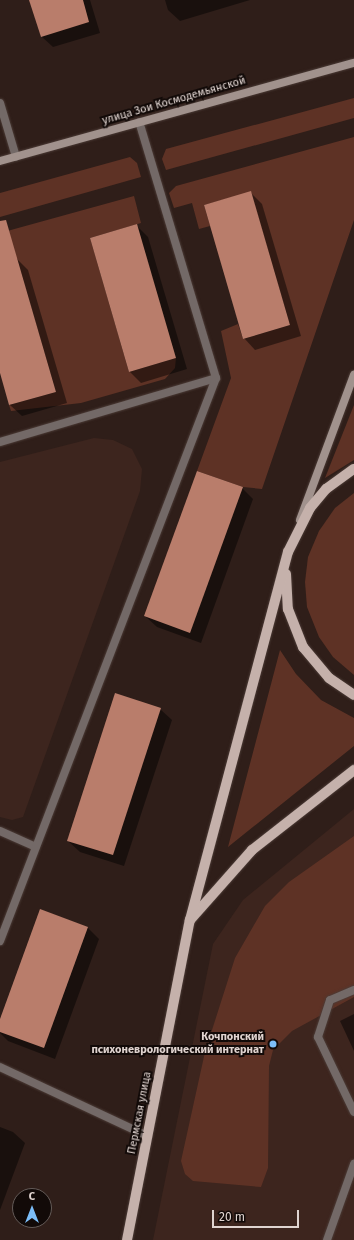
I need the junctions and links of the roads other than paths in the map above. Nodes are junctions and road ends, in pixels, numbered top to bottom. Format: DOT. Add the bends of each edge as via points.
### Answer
graph roads {
  1 [pos="354,63"];
  2 [pos="0,103"];
  3 [pos="139,122"];
  4 [pos="16,157"];
  5 [pos="0,162"];
  6 [pos="354,375"];
  7 [pos="216,378"];
  8 [pos="0,442"];
  9 [pos="354,469"];
  10 [pos="288,552"];
  11 [pos="354,695"];
  12 [pos="354,770"];
  13 [pos="0,830"];
  14 [pos="36,847"];
  15 [pos="190,920"];
  16 [pos="0,941"];
  17 [pos="354,990"];
  18 [pos="0,1067"];
  19 [pos="354,1112"];
  20 [pos="147,1136"];
  21 [pos="354,1164"];
  22 [pos="127,1240"];
  23 [pos="327,1240"];
  1 -- 3 [label="street, улица Зои Космодемьянской"];
  2 -- 4 [label="street"];
  3 -- 4 [label="street, улица Зои Космодемьянской"];
  3 -- 7 [label="street"];
  4 -- 5 [label="street, улица Зои Космодемьянской"];
  6 -- 10 [label="street"];
  7 -- 8 [label="street"];
  7 -- 14 [label="street"];
  9 -- 10 [label="main road" via="312,504"];
  10 -- 11 [label="main road" via="287,601 300,640 320,670"];
  10 -- 15 [label="main road, Пермская улица"];
  12 -- 15 [label="main road" via="252,850"];
  13 -- 14 [label="street"];
  14 -- 16 [label="street"];
  15 -- 20 [label="main road, Пермская улица"];
  17 -- 19 [label="street" via="330,1000 318,1036"];
  18 -- 20 [label="street"];
  20 -- 22 [label="main road, Пермская улица"];
  21 -- 23 [label="street"];
}
